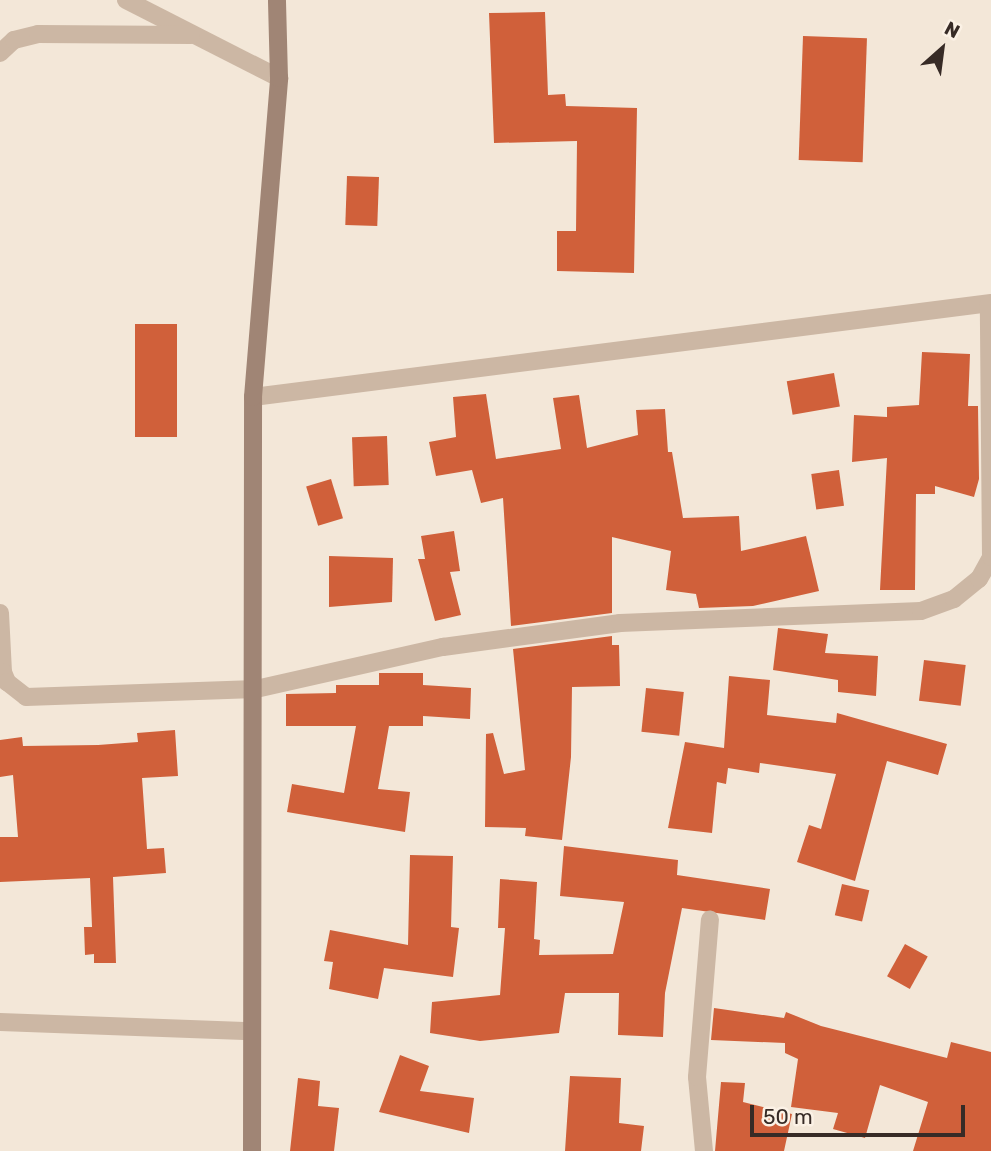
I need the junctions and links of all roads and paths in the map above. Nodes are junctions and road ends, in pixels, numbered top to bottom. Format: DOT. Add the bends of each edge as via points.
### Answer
graph roads {
  1 [pos="126,0"];
  2 [pos="277,0"];
  3 [pos="191,35"];
  4 [pos="0,53"];
  5 [pos="279,78"];
  6 [pos="990,304"];
  7 [pos="253,397"];
  8 [pos="0,613"];
  9 [pos="256,690"];
  10 [pos="710,920"];
  11 [pos="0,1022"];
  12 [pos="251,1031"];
  13 [pos="252,1151"];
  14 [pos="704,1151"];
  1 -- 3 [label="street"];
  2 -- 5 [label="main road"];
  3 -- 4 [label="street" via="38,34 14,40"];
  3 -- 5 [label="street"];
  5 -- 7 [label="main road"];
  6 -- 7 [label="street"];
  6 -- 9 [label="street" via="991,557 979,579 954,599 921,611 620,623 443,647"];
  7 -- 9 [label="main road"];
  8 -- 9 [label="street" via="3,672 7,682 26,697"];
  9 -- 12 [label="main road"];
  10 -- 14 [label="street" via="697,1077"];
  11 -- 12 [label="street"];
  12 -- 13 [label="main road"];
}
